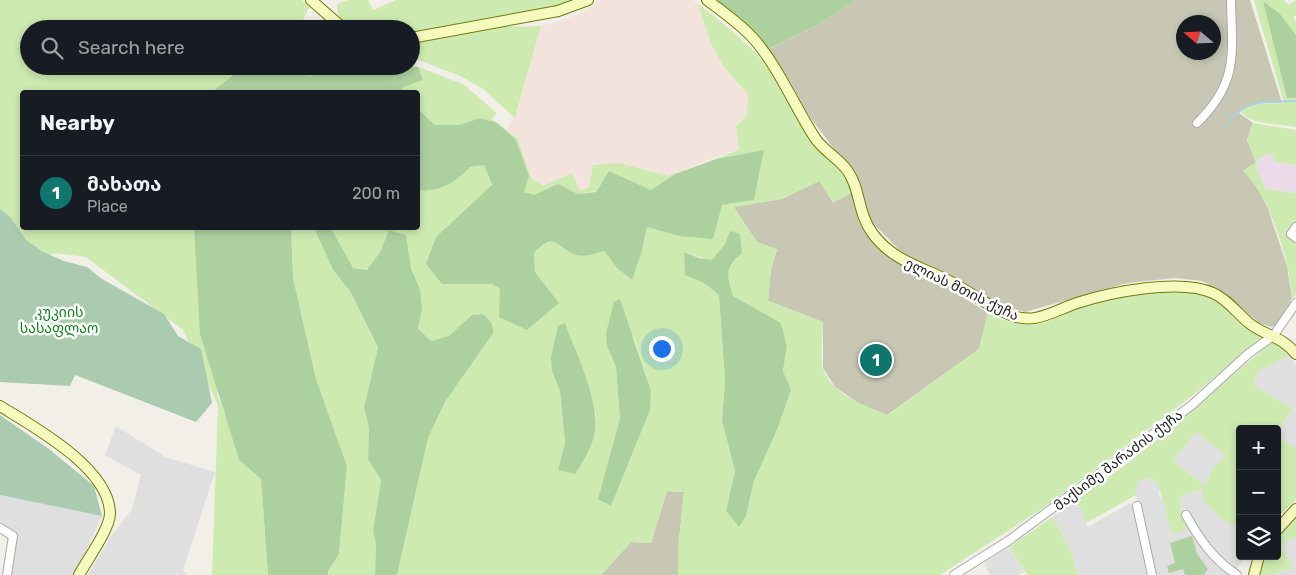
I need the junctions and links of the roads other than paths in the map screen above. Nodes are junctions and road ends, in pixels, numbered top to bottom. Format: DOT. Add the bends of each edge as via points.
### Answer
graph roads {
  1 [pos="311,0"];
  2 [pos="588,0"];
  3 [pos="707,0"];
  4 [pos="1231,0"];
  5 [pos="334,20"];
  6 [pos="420,36"];
  7 [pos="1197,123"];
  8 [pos="1296,226"];
  9 [pos="1296,238"];
  10 [pos="1296,303"];
  11 [pos="1274,335"];
  12 [pos="1296,354"];
  13 [pos="0,406"];
  14 [pos="1137,506"];
  15 [pos="1296,509"];
  16 [pos="1186,515"];
  17 [pos="1281,526"];
  18 [pos="0,528"];
  19 [pos="1258,560"];
  20 [pos="8,575"];
  21 [pos="79,575"];
  22 [pos="954,575"];
  23 [pos="1152,575"];
  24 [pos="1237,575"];
  25 [pos="1254,575"];
  1 -- 5 [label="street"];
  2 -- 6 [label="street" via="558,11"];
  3 -- 11 [label="street, ელიას მთის ქუჩა" via="752,38 795,101 816,139 848,171 862,216 874,235 902,260 950,281 1020,319 1043,318 1076,304 1124,291 1182,287 1215,293 1250,324"];
  4 -- 7 [label="street" via="1232,65 1227,82 1212,108"];
  8 -- 9 [label="street" via="1291,234"];
  10 -- 11 [label="street, მაქსიმე შარაძის ქუჩა"];
  11 -- 12 [label="street, ელიას მთის ქუჩა"];
  11 -- 22 [label="street, მაქსიმე შარაძის ქუჩა" via="1192,405 1092,481"];
  13 -- 21 [label="street" via="74,456 96,477 105,494 110,514"];
  14 -- 23 [label="street"];
  15 -- 17 [label="street"];
  16 -- 24 [label="street" via="1203,545"];
  18 -- 20 [label="street" via="13,536"];
  19 -- 25 [label="street"];
}
